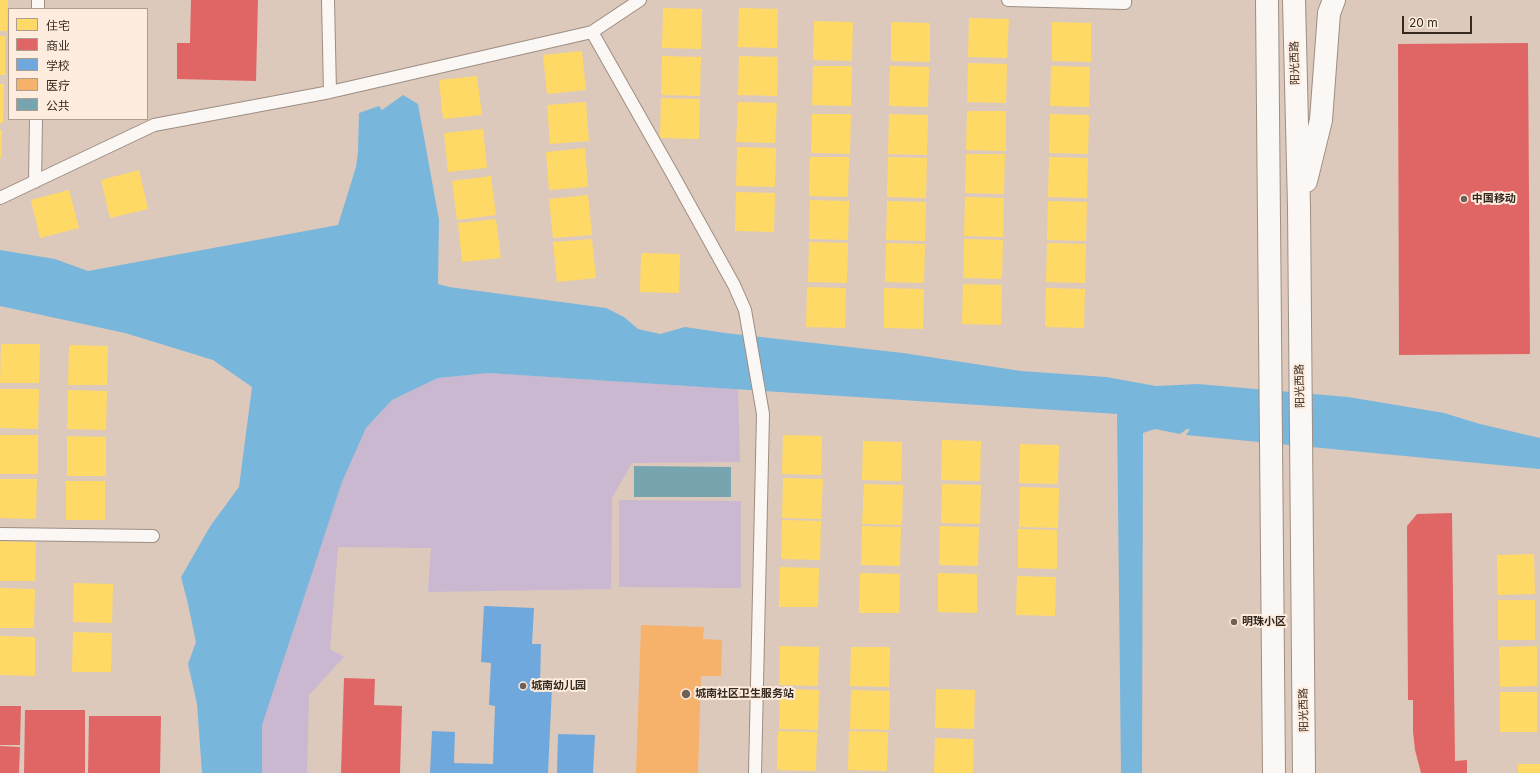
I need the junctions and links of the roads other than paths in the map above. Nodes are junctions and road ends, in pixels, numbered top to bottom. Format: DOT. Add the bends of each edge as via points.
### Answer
graph roads {
  1 [pos="328,0"];
  2 [pos="640,0"];
  3 [pos="1008,0"];
  4 [pos="1125,0"];
  5 [pos="1250,0"];
  6 [pos="1267,0"];
  7 [pos="1294,0"];
  8 [pos="1334,0"];
  9 [pos="592,32"];
  10 [pos="1267,60"];
  11 [pos="330,92"];
  12 [pos="36,120"];
  13 [pos="35,182"];
  14 [pos="0,198"];
  15 [pos="1299,207"];
  16 [pos="0,534"];
  17 [pos="153,536"];
  18 [pos="755,773"];
  19 [pos="1274,773"];
  20 [pos="1304,773"];
  1 -- 11 [label="lane"];
  2 -- 9 [label="lane"];
  3 -- 4 [label="lane" via="1125,3"];
  5 -- 10 [label="main road"];
  6 -- 10 [label="main road"];
  7 -- 15 [label="main road, 阳光西路"];
  8 -- 15 [label="main road" via="1329,13 1321,120"];
  9 -- 11 [label="lane"];
  9 -- 18 [label="lane" via="689,202 745,310 763,414"];
  10 -- 19 [label="main road"];
  11 -- 13 [label="lane" via="154,125"];
  12 -- 13 [label="lane"];
  13 -- 14 [label="lane"];
  15 -- 20 [label="main road, 阳光西路"];
  16 -- 17 [label="lane"];
}
